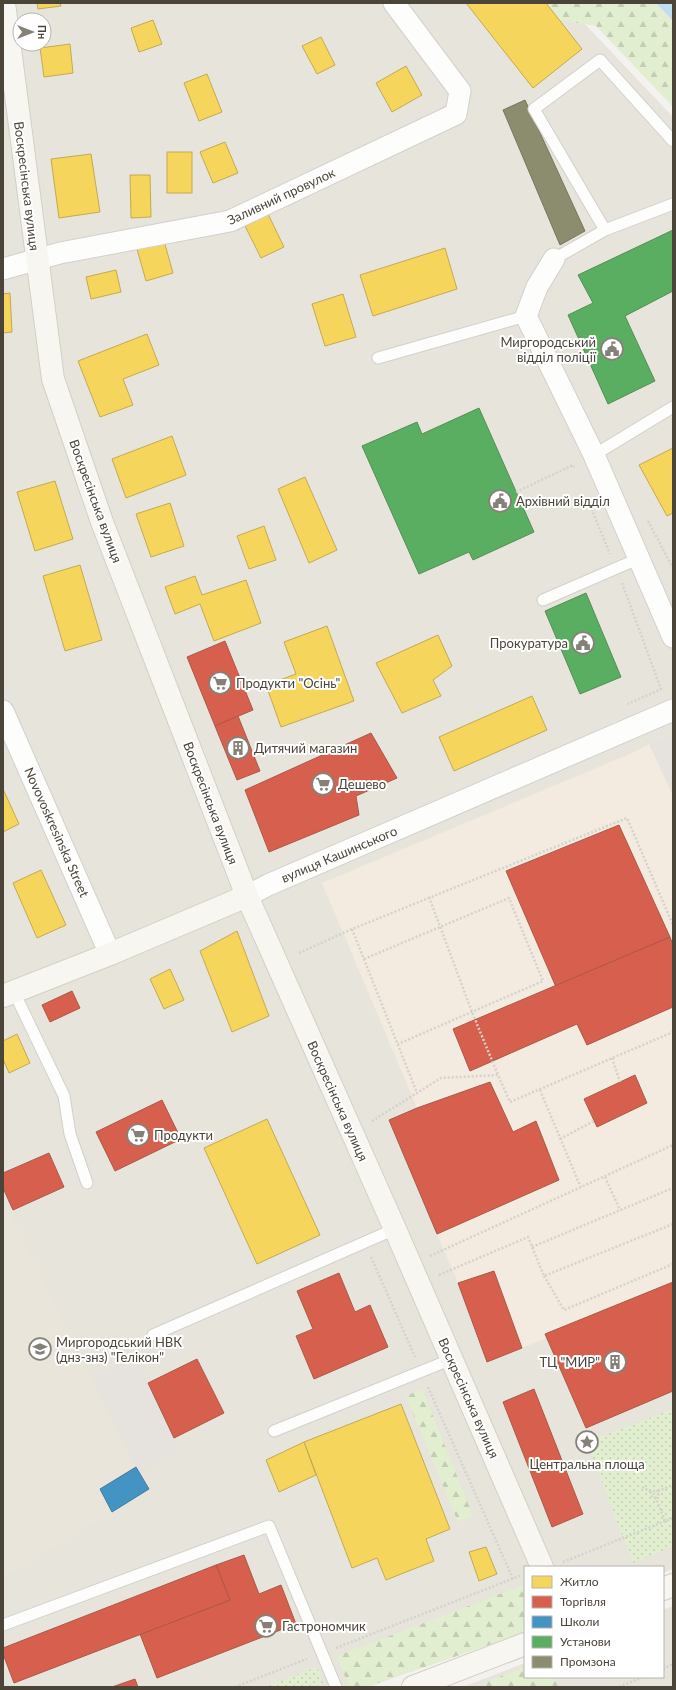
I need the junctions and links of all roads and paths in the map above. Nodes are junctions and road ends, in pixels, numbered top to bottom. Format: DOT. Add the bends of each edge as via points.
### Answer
graph roads {
  1 [pos="4,3"];
  2 [pos="394,3"];
  3 [pos="673,141"];
  4 [pos="673,204"];
  5 [pos="605,230"];
  6 [pos="37,259"];
  7 [pos="554,259"];
  8 [pos="3,269"];
  9 [pos="526,316"];
  10 [pos="378,358"];
  11 [pos="673,407"];
  12 [pos="594,455"];
  13 [pos="576,472"];
  14 [pos="516,492"];
  15 [pos="589,502"];
  16 [pos="640,558"];
  17 [pos="616,568"];
  18 [pos="543,600"];
  19 [pos="673,637"];
  20 [pos="625,705"];
  21 [pos="673,710"];
  22 [pos="3,711"];
  23 [pos="247,896"];
  24 [pos="429,898"];
  25 [pos="673,924"];
  26 [pos="441,926"];
  27 [pos="352,929"];
  28 [pos="300,953"];
  29 [pos="110,954"];
  30 [pos="364,958"];
  31 [pos="8,994"];
  32 [pos="472,1012"];
  33 [pos="673,1032"];
  34 [pos="398,1044"];
  35 [pos="612,1058"];
  36 [pos="498,1075"];
  37 [pos="620,1082"];
  38 [pos="540,1090"];
  39 [pos="417,1093"];
  40 [pos="372,1121"];
  41 [pos="594,1121"];
  42 [pos="560,1139"];
  43 [pos="673,1145"];
  44 [pos="605,1177"];
  45 [pos="87,1183"];
  46 [pos="581,1188"];
  47 [pos="673,1188"];
  48 [pos="620,1210"];
  49 [pos="673,1224"];
  50 [pos="395,1229"];
  51 [pos="364,1242"];
  52 [pos="532,1247"];
  53 [pos="430,1256"];
  54 [pos="673,1264"];
  55 [pos="438,1275"];
  56 [pos="544,1276"];
  57 [pos="153,1335"];
  58 [pos="452,1359"];
  59 [pos="422,1372"];
  60 [pos="274,1432"];
  61 [pos="673,1484"];
  62 [pos="642,1487"];
  63 [pos="658,1491"];
  64 [pos="651,1492"];
  65 [pos="656,1498"];
  66 [pos="673,1518"];
  67 [pos="665,1521"];
  68 [pos="550,1565"];
  69 [pos="524,1574"];
  70 [pos="513,1579"];
  71 [pos="3,1626"];
  72 [pos="524,1644"];
  73 [pos="322,1653"];
  74 [pos="673,1664"];
  75 [pos="664,1668"];
  76 [pos="641,1678"];
  77 [pos="235,1687"];
  78 [pos="336,1687"];
  79 [pos="413,1687"];
  80 [pos="619,1687"];
  1 -- 6 [label="street, Воскресінська вулиця"];
  2 -- 6 [label="street, Заливний провулок" via="460,91 456,114 230,221"];
  3 -- 5 [label="lane" via="600,60 534,109"];
  4 -- 5 [label="lane"];
  5 -- 7 [label="lane"];
  6 -- 8 [label="street, Заливний провулок"];
  6 -- 23 [label="street, Воскресінська вулиця" via="54,380 102,522"];
  7 -- 9 [label="street" via="537,287"];
  9 -- 10 [label="lane"];
  9 -- 12 [label="street"];
  11 -- 12 [label="lane"];
  12 -- 16 [label="street"];
  13 -- 14 [label="path" via="573,465"];
  15 -- 17 [label="path"];
  16 -- 17 [label="lane"];
  16 -- 19 [label="street"];
  17 -- 18 [label="lane"];
  17 -- 20 [label="path" via="661,689"];
  21 -- 23 [label="street, вулиця Кашинського"];
  22 -- 29 [label="street, Novovoskresinska Street"];
  23 -- 29 [label="street, вулиця Кашинського"];
  23 -- 50 [label="street, Воскресінська вулиця"];
  24 -- 25 [label="path" via="627,818"];
  24 -- 26 [label="path"];
  24 -- 27 [label="path"];
  26 -- 30 [label="path"];
  26 -- 32 [label="path"];
  26 -- 32 [label="path" via="509,898 543,981"];
  27 -- 28 [label="path"];
  27 -- 30 [label="path"];
  29 -- 31 [label="street, вулиця Кашинського"];
  30 -- 34 [label="path"];
  31 -- 45 [label="lane" via="64,1096 70,1134"];
  32 -- 34 [label="path"];
  32 -- 36 [label="path"];
  33 -- 35 [label="path"];
  34 -- 39 [label="path"];
  35 -- 37 [label="path"];
  35 -- 38 [label="path"];
  36 -- 38 [label="path" via="510,1102"];
  36 -- 39 [label="path" via="441,1078"];
  38 -- 42 [label="path"];
  39 -- 40 [label="path"];
  41 -- 42 [label="path"];
  42 -- 46 [label="path"];
  43 -- 44 [label="path"];
  44 -- 46 [label="path"];
  44 -- 48 [label="path"];
  46 -- 53 [label="path"];
  47 -- 48 [label="path"];
  48 -- 52 [label="path"];
  49 -- 56 [label="path"];
  50 -- 51 [label="lane"];
  50 -- 58 [label="street, Воскресінська вулиця"];
  51 -- 57 [label="lane"];
  51 -- 59 [label="path"];
  52 -- 55 [label="path" via="528,1237"];
  52 -- 56 [label="path"];
  54 -- 56 [label="path" via="564,1310"];
  58 -- 59 [label="lane"];
  58 -- 68 [label="street, Воскресінська вулиця"];
  59 -- 60 [label="lane"];
  59 -- 70 [label="path"];
  61 -- 63 [label="path"];
  62 -- 64 [label="path"];
  63 -- 64 [label="path"];
  63 -- 65 [label="path" via="659,1495"];
  64 -- 65 [label="path" via="652,1497"];
  65 -- 67 [label="path"];
  66 -- 67 [label="path"];
  67 -- 68 [label="path" via="571,1560"];
  69 -- 70 [label="path"];
  70 -- 73 [label="path"];
  71 -- 73 [label="lane" via="269,1526"];
  72 -- 79 [label="street"];
  73 -- 77 [label="path"];
  73 -- 78 [label="lane"];
  74 -- 75 [label="path"];
  76 -- 80 [label="path"];
}
